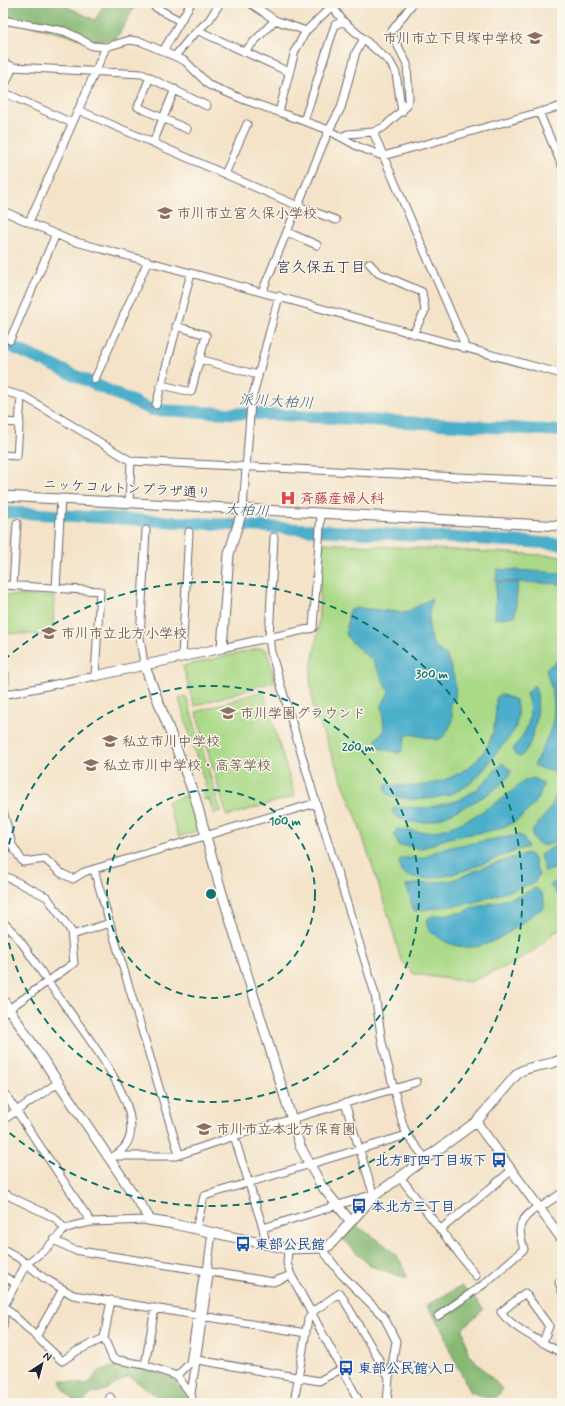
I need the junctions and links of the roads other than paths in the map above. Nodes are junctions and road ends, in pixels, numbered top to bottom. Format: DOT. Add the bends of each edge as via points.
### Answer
graph roads {
  1 [pos="157,3"];
  2 [pos="191,3"];
  3 [pos="220,3"];
  4 [pos="250,3"];
  5 [pos="413,3"];
  6 [pos="331,4"];
  7 [pos="3,20"];
  8 [pos="275,20"];
  9 [pos="180,21"];
  10 [pos="343,21"];
  11 [pos="199,31"];
  12 [pos="306,31"];
  13 [pos="364,39"];
  14 [pos="106,47"];
  15 [pos="163,51"];
  16 [pos="244,52"];
  17 [pos="175,56"];
  18 [pos="3,62"];
  19 [pos="13,66"];
  20 [pos="95,70"];
  21 [pos="290,72"];
  22 [pos="150,78"];
  23 [pos="175,89"];
  24 [pos="3,90"];
  25 [pos="207,106"];
  26 [pos="562,106"];
  27 [pos="78,110"];
  28 [pos="279,112"];
  29 [pos="402,112"];
  30 [pos="539,112"];
  31 [pos="163,118"];
  32 [pos="304,121"];
  33 [pos="72,123"];
  34 [pos="247,124"];
  35 [pos="187,129"];
  36 [pos="329,130"];
  37 [pos="374,132"];
  38 [pos="341,137"];
  39 [pos="153,143"];
  40 [pos="383,156"];
  41 [pos="562,166"];
  42 [pos="225,174"];
  43 [pos="298,206"];
  44 [pos="3,211"];
  45 [pos="336,220"];
  46 [pos="29,222"];
  47 [pos="288,232"];
  48 [pos="56,234"];
  49 [pos="317,245"];
  50 [pos="148,261"];
  51 [pos="369,263"];
  52 [pos="191,273"];
  53 [pos="262,292"];
  54 [pos="279,296"];
  55 [pos="176,326"];
  56 [pos="413,334"];
  57 [pos="10,340"];
  58 [pos="464,348"];
  59 [pos="199,359"];
  60 [pos="562,374"];
  61 [pos="258,375"];
  62 [pos="95,379"];
  63 [pos="162,385"];
  64 [pos="3,391"];
  65 [pos="22,396"];
  66 [pos="156,405"];
  67 [pos="3,422"];
  68 [pos="20,423"];
  69 [pos="3,455"];
  70 [pos="131,461"];
  71 [pos="245,466"];
  72 [pos="562,482"];
  73 [pos="3,496"];
  74 [pos="61,503"];
  75 [pos="129,503"];
  76 [pos="242,513"];
  77 [pos="321,516"];
  78 [pos="17,523"];
  79 [pos="562,526"];
  80 [pos="146,530"];
  81 [pos="189,532"];
  82 [pos="274,537"];
  83 [pos="3,585"];
  84 [pos="13,585"];
  85 [pos="56,588"];
  86 [pos="269,638"];
  87 [pos="222,648"];
  88 [pos="182,656"];
  89 [pos="144,664"];
  90 [pos="95,676"];
  91 [pos="3,695"];
  92 [pos="316,803"];
  93 [pos="3,811"];
  94 [pos="207,836"];
  95 [pos="94,870"];
  96 [pos="3,875"];
  97 [pos="3,922"];
  98 [pos="110,923"];
  99 [pos="72,935"];
  100 [pos="48,982"];
  101 [pos="3,1000"];
  102 [pos="6,1011"];
  103 [pos="562,1059"];
  104 [pos="59,1082"];
  105 [pos="417,1082"];
  106 [pos="394,1089"];
  107 [pos="3,1091"];
  108 [pos="345,1103"];
  109 [pos="17,1111"];
  110 [pos="290,1119"];
  111 [pos="3,1120"];
  112 [pos="476,1122"];
  113 [pos="407,1135"];
  114 [pos="234,1136"];
  115 [pos="360,1149"];
  116 [pos="179,1154"];
  117 [pos="113,1157"];
  118 [pos="425,1158"];
  119 [pos="309,1164"];
  120 [pos="511,1171"];
  121 [pos="400,1177"];
  122 [pos="249,1182"];
  123 [pos="3,1193"];
  124 [pos="562,1193"];
  125 [pos="374,1195"];
  126 [pos="337,1205"];
  127 [pos="538,1208"];
  128 [pos="148,1220"];
  129 [pos="91,1222"];
  130 [pos="351,1222"];
  131 [pos="263,1228"];
  132 [pos="65,1229"];
  133 [pos="196,1229"];
  134 [pos="440,1230"];
  135 [pos="212,1232"];
  136 [pos="562,1239"];
  137 [pos="54,1240"];
  138 [pos="266,1245"];
  139 [pos="321,1248"];
  140 [pos="3,1249"];
  141 [pos="288,1249"];
  142 [pos="26,1264"];
  143 [pos="206,1272"];
  144 [pos="291,1275"];
  145 [pos="3,1276"];
  146 [pos="476,1276"];
  147 [pos="562,1279"];
  148 [pos="15,1283"];
  149 [pos="63,1289"];
  150 [pos="562,1291"];
  151 [pos="111,1300"];
  152 [pos="4,1305"];
  153 [pos="155,1308"];
  154 [pos="311,1314"];
  155 [pos="201,1316"];
  156 [pos="438,1316"];
  157 [pos="3,1327"];
  158 [pos="306,1333"];
  159 [pos="36,1337"];
  160 [pos="104,1338"];
  161 [pos="543,1342"];
  162 [pos="562,1353"];
  163 [pos="198,1360"];
  164 [pos="145,1365"];
  165 [pos="392,1366"];
  166 [pos="341,1369"];
  167 [pos="428,1371"];
  168 [pos="177,1376"];
  169 [pos="298,1377"];
  170 [pos="388,1377"];
  171 [pos="191,1394"];
  172 [pos="193,1403"];
  173 [pos="294,1403"];
  174 [pos="360,1403"];
  175 [pos="387,1403"];
  1 -- 9 [label="street" via="155,7"];
  2 -- 9 [label="street"];
  3 -- 11 [label="street"];
  4 -- 8 [label="street"];
  5 -- 29 [label="street" via="391,32 407,64 409,98"];
  6 -- 10 [label="street"];
  6 -- 12 [label="street"];
  7 -- 14 [label="street" via="50,28 78,37 92,46"];
  8 -- 12 [label="street"];
  8 -- 16 [label="street"];
  9 -- 15 [label="street"];
  10 -- 13 [label="street"];
  10 -- 32 [label="street" via="335,25"];
  11 -- 16 [label="street"];
  11 -- 17 [label="street"];
  12 -- 21 [label="street" via="295,51"];
  13 -- 29 [label="street" via="390,62 396,73"];
  13 -- 36 [label="street" via="356,52 341,108"];
  14 -- 15 [label="street" via="130,40"];
  14 -- 20 [label="street"];
  15 -- 17 [label="street"];
  16 -- 21 [label="street"];
  17 -- 28 [label="street" via="185,61 209,85"];
  18 -- 19 [label="street"];
  19 -- 20 [label="street"];
  19 -- 24 [label="street"];
  20 -- 22 [label="street" via="142,74"];
  20 -- 27 [label="street"];
  21 -- 28 [label="street"];
  22 -- 23 [label="street"];
  22 -- 31 [label="street" via="138,107"];
  23 -- 25 [label="street"];
  23 -- 31 [label="street"];
  24 -- 33 [label="street"];
  26 -- 30 [label="street"];
  27 -- 33 [label="street"];
  27 -- 39 [label="street"];
  28 -- 32 [label="street"];
  29 -- 37 [label="street"];
  30 -- 40 [label="street"];
  30 -- 41 [label="street"];
  31 -- 35 [label="street"];
  31 -- 39 [label="street"];
  32 -- 36 [label="street"];
  33 -- 46 [label="street"];
  34 -- 42 [label="street"];
  36 -- 38 [label="street"];
  36 -- 43 [label="street"];
  37 -- 38 [label="street"];
  37 -- 40 [label="street"];
  38 -- 40 [label="street"];
  39 -- 42 [label="street"];
  40 -- 58 [label="street"];
  42 -- 43 [label="street"];
  43 -- 45 [label="street"];
  43 -- 47 [label="street"];
  44 -- 46 [label="street"];
  46 -- 48 [label="street"];
  47 -- 49 [label="street"];
  47 -- 53 [label="street"];
  48 -- 50 [label="street" via="69,240"];
  48 -- 57 [label="street"];
  50 -- 52 [label="street"];
  50 -- 62 [label="street"];
  51 -- 56 [label="street" via="378,273 422,292 425,311"];
  52 -- 53 [label="street"];
  52 -- 55 [label="street"];
  53 -- 54 [label="street"];
  54 -- 56 [label="street"];
  54 -- 61 [label="street"];
  55 -- 59 [label="street" via="206,335"];
  55 -- 63 [label="street"];
  56 -- 58 [label="street"];
  58 -- 60 [label="street"];
  59 -- 61 [label="street"];
  59 -- 63 [label="street" via="191,392"];
  61 -- 71 [label="street" via="250,409"];
  63 -- 66 [label="street"];
  64 -- 65 [label="street"];
  65 -- 68 [label="street"];
  65 -- 70 [label="street"];
  67 -- 68 [label="street"];
  68 -- 69 [label="street" via="17,456"];
  70 -- 71 [label="street"];
  70 -- 75 [label="street"];
  71 -- 72 [label="street"];
  71 -- 76 [label="street"];
  73 -- 74 [label="street, ニッケコルトンプラザ通り"];
  74 -- 75 [label="street, ニッケコルトンプラザ通り"];
  74 -- 85 [label="street"];
  75 -- 76 [label="street, ニッケコルトンプラザ通り"];
  76 -- 77 [label="street, ニッケコルトンプラザ通り"];
  76 -- 87 [label="street" via="227,564"];
  77 -- 79 [label="street, ニッケコルトンプラザ通り"];
  77 -- 86 [label="street" via="313,628"];
  78 -- 84 [label="street"];
  80 -- 89 [label="street" via="140,638"];
  81 -- 88 [label="street"];
  82 -- 86 [label="street"];
  83 -- 84 [label="street"];
  84 -- 85 [label="street"];
  85 -- 90 [label="street" via="100,590"];
  86 -- 87 [label="street"];
  86 -- 92 [label="street"];
  87 -- 88 [label="street"];
  88 -- 89 [label="street"];
  89 -- 90 [label="street"];
  89 -- 94 [label="street" via="178,748"];
  90 -- 91 [label="street"];
  92 -- 94 [label="street"];
  92 -- 106 [label="street" via="375,994 382,1042"];
  93 -- 95 [label="street" via="12,845 23,862 45,860 73,879"];
  94 -- 95 [label="street"];
  94 -- 110 [label="street"];
  95 -- 98 [label="street"];
  96 -- 99 [label="street" via="47,896 72,930"];
  97 -- 100 [label="street"];
  98 -- 99 [label="street"];
  98 -- 116 [label="street"];
  99 -- 100 [label="street" via="74,963"];
  100 -- 102 [label="street"];
  100 -- 117 [label="street" via="100,1056 123,1095 130,1116 131,1135 128,1143"];
  101 -- 102 [label="street"];
  102 -- 104 [label="street"];
  103 -- 112 [label="street" via="523,1069"];
  104 -- 109 [label="street"];
  104 -- 117 [label="street"];
  105 -- 106 [label="street"];
  106 -- 108 [label="street"];
  106 -- 113 [label="street"];
  107 -- 109 [label="street"];
  108 -- 110 [label="street"];
  108 -- 115 [label="street"];
  109 -- 111 [label="street"];
  109 -- 129 [label="street"];
  110 -- 114 [label="street"];
  110 -- 119 [label="street"];
  112 -- 118 [label="street"];
  112 -- 120 [label="street"];
  113 -- 115 [label="street"];
  113 -- 118 [label="street"];
  114 -- 116 [label="street"];
  114 -- 122 [label="street"];
  115 -- 119 [label="street"];
  115 -- 125 [label="street"];
  116 -- 117 [label="street"];
  117 -- 128 [label="street"];
  118 -- 121 [label="street"];
  119 -- 122 [label="street"];
  119 -- 126 [label="street"];
  120 -- 127 [label="street"];
  120 -- 134 [label="street"];
  121 -- 125 [label="street"];
  121 -- 134 [label="street"];
  122 -- 131 [label="street"];
  122 -- 133 [label="street" via="204,1196"];
  123 -- 132 [label="street" via="55,1218"];
  124 -- 127 [label="street"];
  125 -- 126 [label="street"];
  125 -- 130 [label="street"];
  126 -- 130 [label="street"];
  126 -- 131 [label="street"];
  127 -- 136 [label="street"];
  127 -- 156 [label="street" via="522,1219 519,1232 524,1249 484,1284"];
  128 -- 129 [label="street"];
  128 -- 133 [label="street"];
  129 -- 132 [label="street"];
  130 -- 139 [label="street" via="332,1243"];
  131 -- 138 [label="street"];
  132 -- 137 [label="street"];
  133 -- 135 [label="street"];
  134 -- 146 [label="street"];
  135 -- 138 [label="street"];
  135 -- 143 [label="street"];
  137 -- 142 [label="street"];
  137 -- 143 [label="street" via="74,1250"];
  138 -- 141 [label="street"];
  139 -- 141 [label="street"];
  139 -- 165 [label="street" via="341,1274 384,1317 396,1341"];
  140 -- 142 [label="street"];
  141 -- 144 [label="street" via="287,1263"];
  142 -- 148 [label="street"];
  142 -- 149 [label="street"];
  143 -- 144 [label="street" via="273,1282"];
  143 -- 155 [label="street" via="209,1276"];
  144 -- 154 [label="street"];
  145 -- 148 [label="street"];
  147 -- 150 [label="street" via="559,1282"];
  148 -- 152 [label="street"];
  149 -- 151 [label="street" via="73,1295"];
  149 -- 159 [label="street"];
  151 -- 153 [label="street"];
  151 -- 160 [label="street"];
  152 -- 157 [label="street"];
  152 -- 159 [label="street"];
  153 -- 155 [label="street"];
  153 -- 164 [label="street"];
  154 -- 158 [label="street"];
  154 -- 166 [label="street"];
  154 -- 170 [label="street" via="340,1293"];
  155 -- 158 [label="street"];
  155 -- 163 [label="street"];
  155 -- 168 [label="street" via="190,1364"];
  158 -- 169 [label="street"];
  159 -- 160 [label="street" via="62,1361"];
  160 -- 164 [label="street" via="113,1359"];
  161 -- 161 [label="street" via="549,1326 525,1293 501,1312 506,1319"];
  161 -- 162 [label="street"];
  163 -- 169 [label="street"];
  163 -- 171 [label="street"];
  164 -- 168 [label="street"];
  165 -- 167 [label="street" via="422,1367"];
  165 -- 170 [label="street"];
  166 -- 169 [label="street" via="319,1381"];
  166 -- 174 [label="street"];
  168 -- 171 [label="street"];
  169 -- 173 [label="street"];
  170 -- 175 [label="street"];
  171 -- 172 [label="street"];
}
